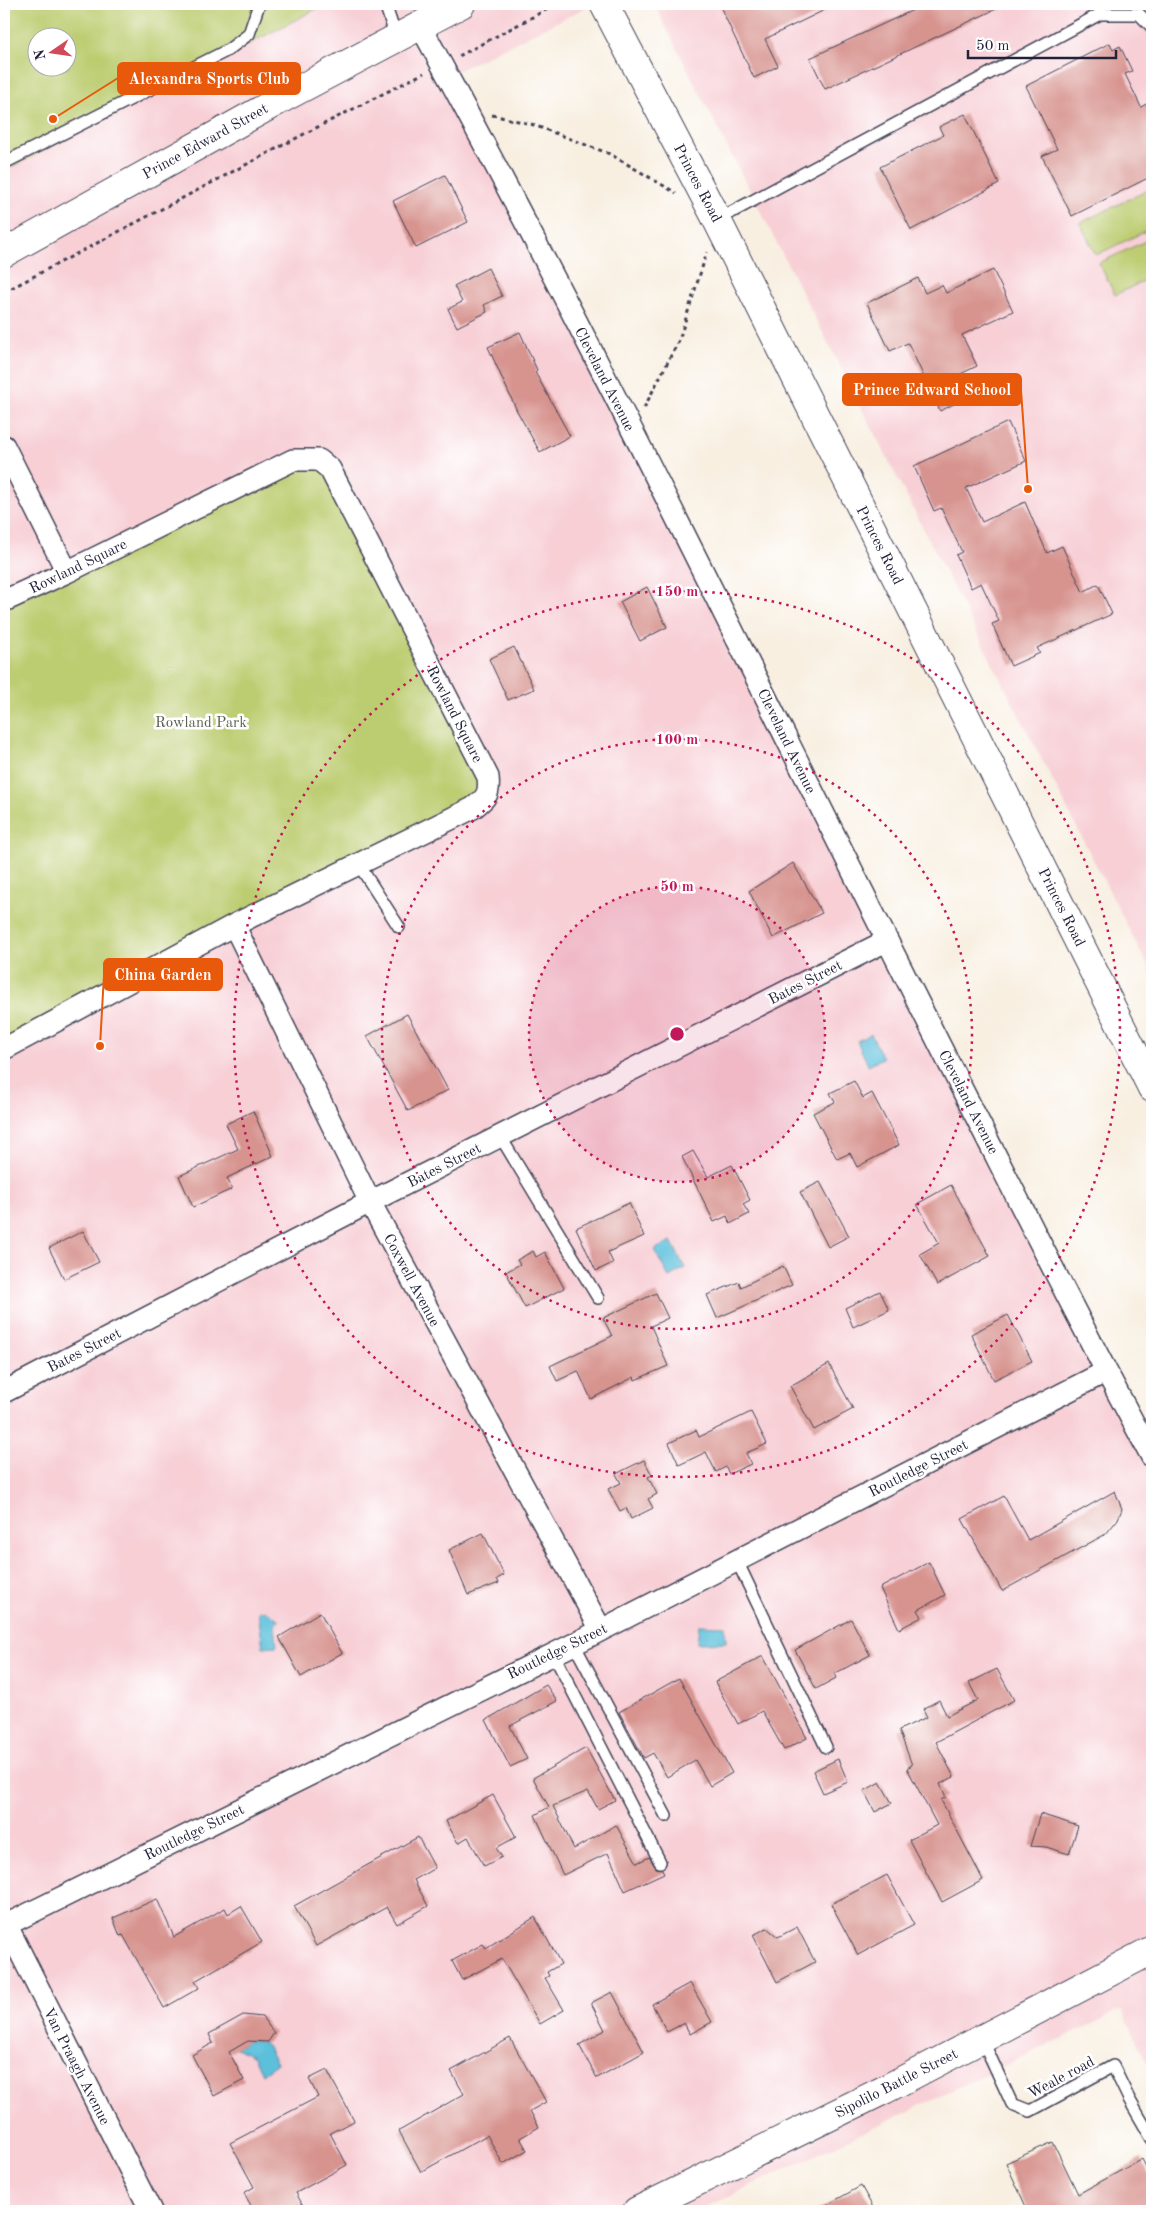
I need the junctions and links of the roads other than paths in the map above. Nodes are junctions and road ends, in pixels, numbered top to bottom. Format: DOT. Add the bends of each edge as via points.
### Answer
graph roads {
  1 [pos="259,4"];
  2 [pos="385,4"];
  3 [pos="461,4"];
  4 [pos="604,4"];
  5 [pos="1152,27"];
  6 [pos="408,31"];
  7 [pos="4,163"];
  8 [pos="717,220"];
  9 [pos="4,253"];
  10 [pos="4,446"];
  11 [pos="67,572"];
  12 [pos="4,600"];
  13 [pos="359,865"];
  14 [pos="234,926"];
  15 [pos="399,926"];
  16 [pos="886,941"];
  17 [pos="4,1049"];
  18 [pos="1152,1088"];
  19 [pos="500,1136"];
  20 [pos="370,1202"];
  21 [pos="598,1298"];
  22 [pos="1105,1372"];
  23 [pos="4,1392"];
  24 [pos="1152,1456"];
  25 [pos="736,1561"];
  26 [pos="601,1630"];
  27 [pos="574,1644"];
  28 [pos="553,1653"];
  29 [pos="826,1747"];
  30 [pos="666,1816"];
  31 [pos="660,1862"];
  32 [pos="5,1923"];
  33 [pos="1152,1950"];
  34 [pos="982,2039"];
  35 [pos="1152,2139"];
  36 [pos="151,2211"];
  37 [pos="637,2211"];
  1 -- 7 [label="lane" via="249,34 228,50"];
  2 -- 6 [label="lane"];
  3 -- 6 [label="main road, Prince Edward Street"];
  4 -- 8 [label="main road, Princes Road"];
  5 -- 8 [label="lane" via="1139,14 1100,14"];
  6 -- 9 [label="main road, Prince Edward Street"];
  6 -- 16 [label="street, Cleveland Avenue" via="441,65 465,109 633,431"];
  8 -- 18 [label="main road, Princes Road"];
  10 -- 11 [label="street"];
  11 -- 12 [label="street, Rowland Square"];
  11 -- 13 [label="street, Rowland Square" via="293,460 319,460 330,469 488,777 489,790 485,799 473,808"];
  13 -- 14 [label="street, Rowland Square"];
  13 -- 15 [label="lane"];
  14 -- 17 [label="street, Rowland Square"];
  14 -- 20 [label="street, Coxwell Avenue"];
  16 -- 19 [label="street, Bates Street"];
  16 -- 22 [label="street, Cleveland Avenue"];
  19 -- 20 [label="street, Bates Street"];
  19 -- 21 [label="lane"];
  20 -- 23 [label="street, Bates Street"];
  20 -- 26 [label="street, Coxwell Avenue"];
  22 -- 24 [label="street, Cleveland Avenue"];
  22 -- 25 [label="street, Routledge Street"];
  25 -- 26 [label="street, Routledge Street"];
  25 -- 29 [label="lane"];
  26 -- 27 [label="street, Routledge Street"];
  27 -- 28 [label="street, Routledge Street"];
  27 -- 30 [label="lane"];
  28 -- 31 [label="lane"];
  28 -- 32 [label="street, Routledge Street"];
  32 -- 36 [label="street, Van Praagh Avenue"];
  33 -- 34 [label="main road, Sipolilo Battle Street"];
  34 -- 35 [label="lane, Weale road" via="1012,2104 1030,2111 1113,2066"];
  34 -- 37 [label="main road, Sipolilo Battle Street"];
}
